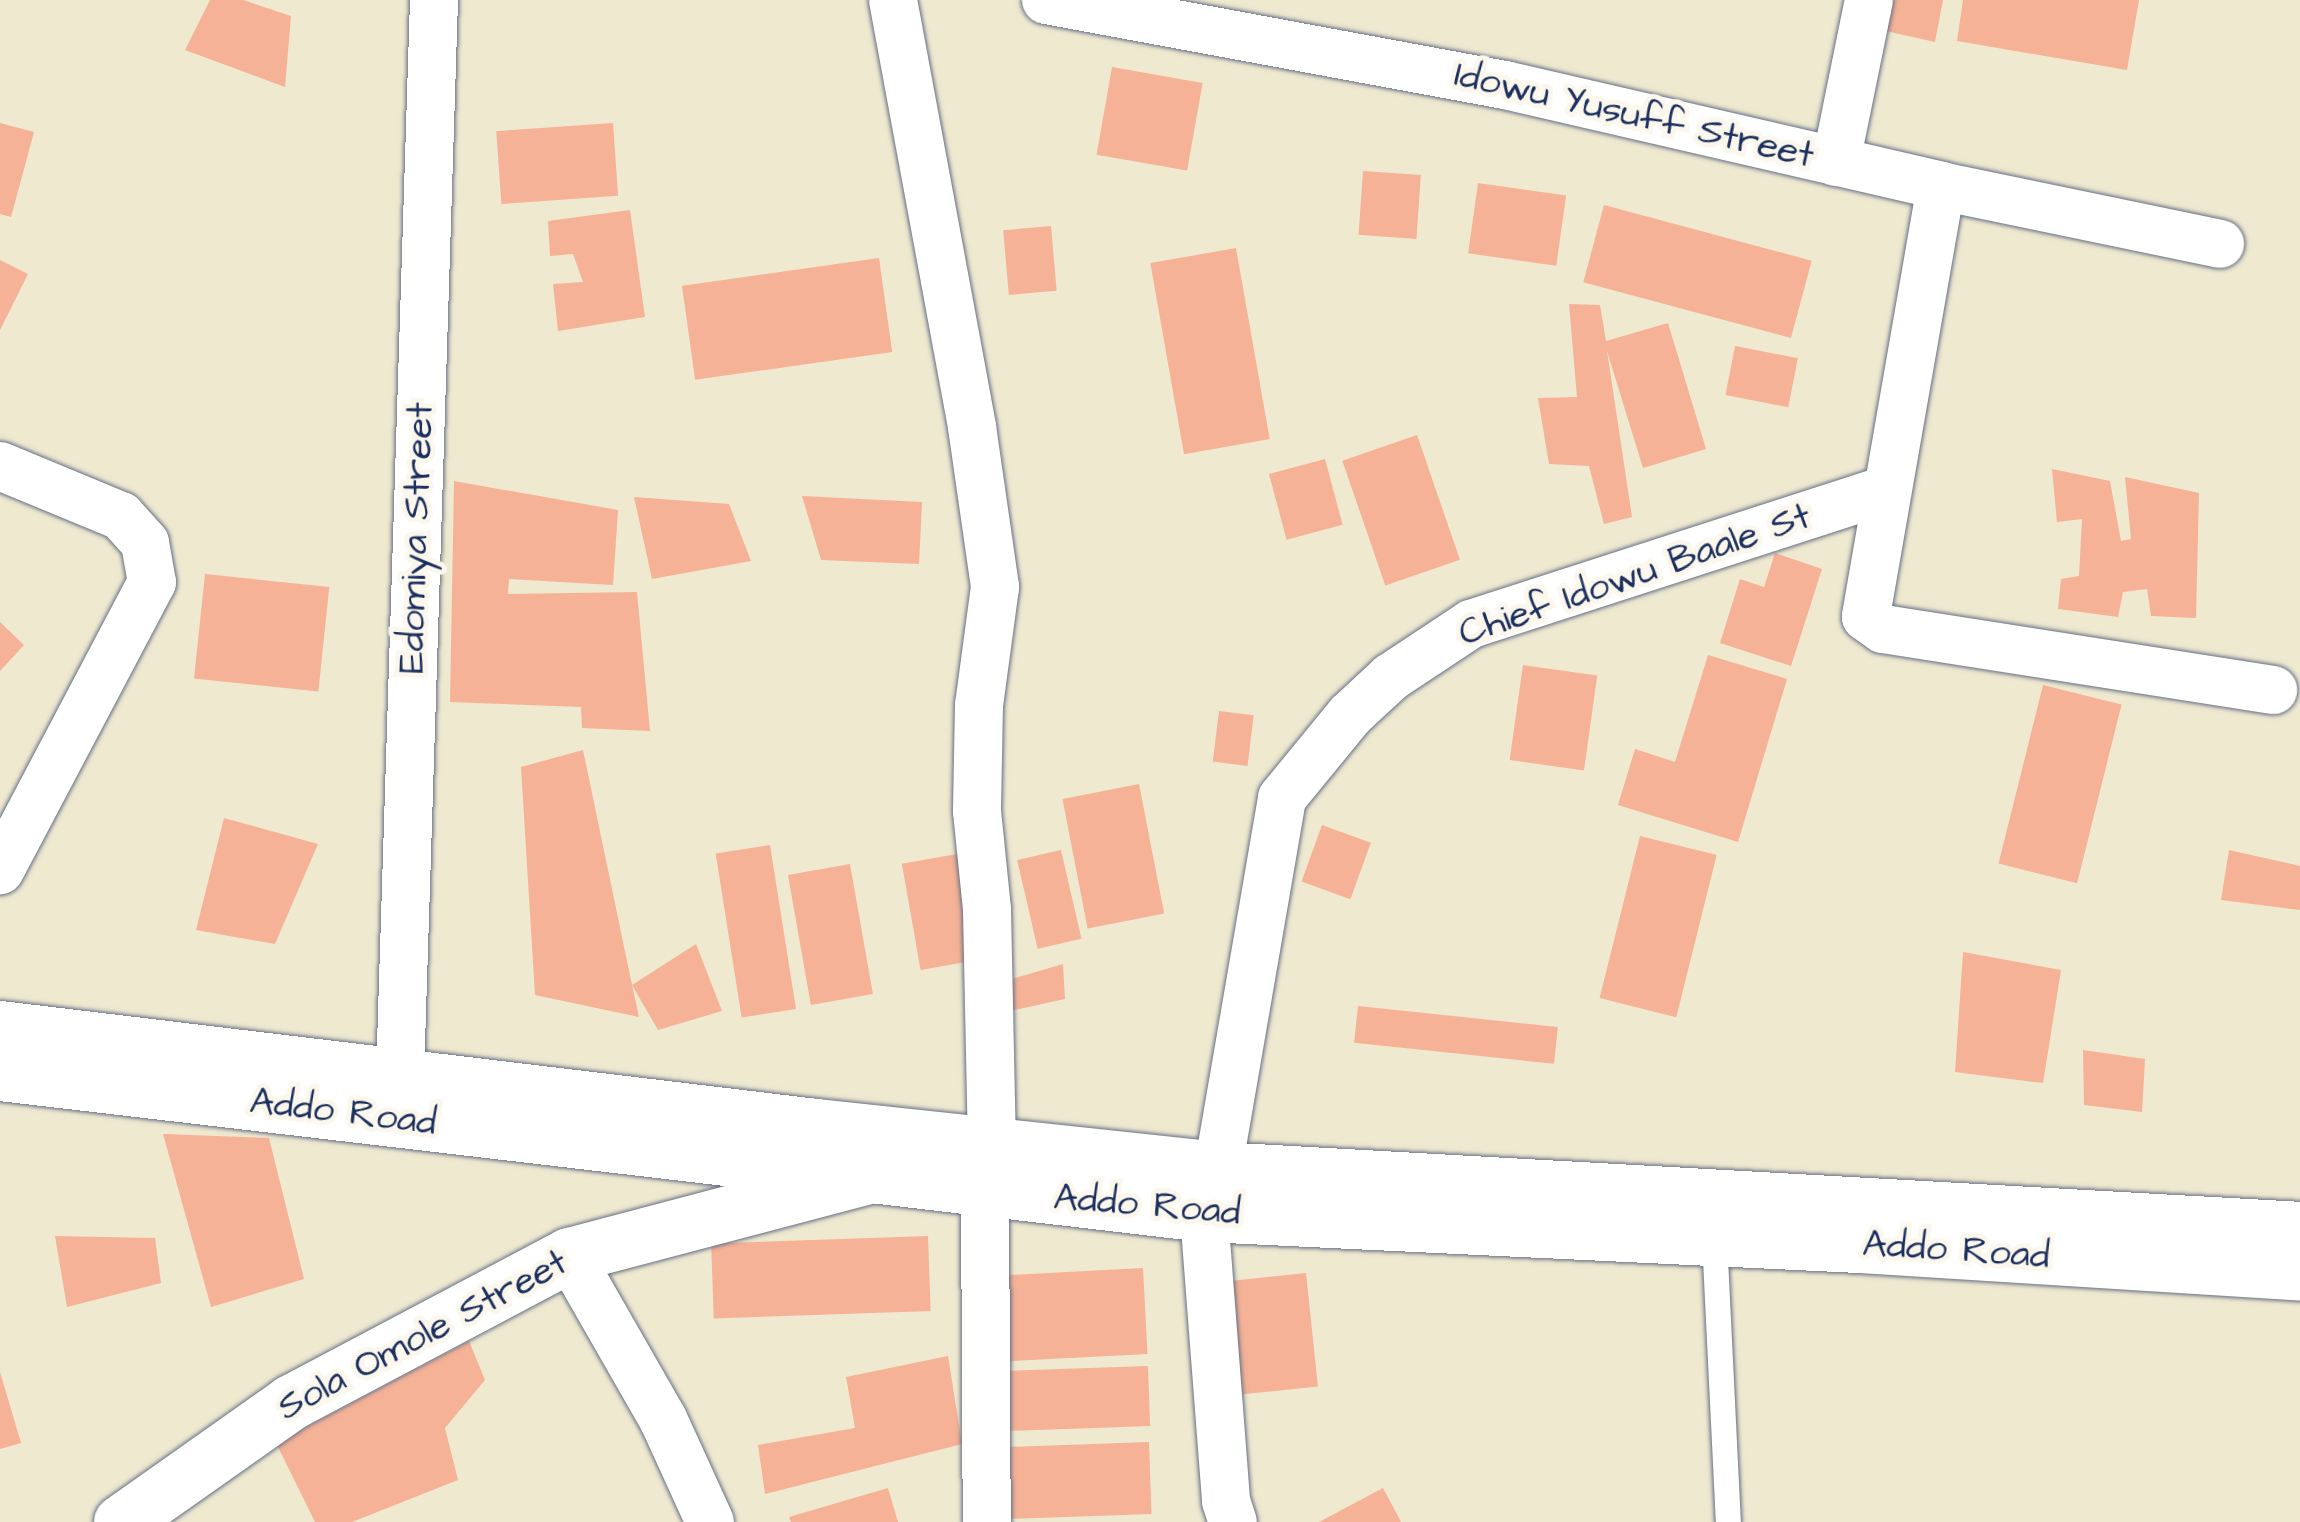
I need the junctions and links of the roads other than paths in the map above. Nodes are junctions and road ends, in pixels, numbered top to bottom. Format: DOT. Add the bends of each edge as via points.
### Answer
graph roads {
  1 [pos="434,0"];
  2 [pos="894,0"];
  3 [pos="1046,0"];
  4 [pos="1869,0"];
  5 [pos="1836,162"];
  6 [pos="1941,186"];
  7 [pos="2220,244"];
  8 [pos="0,466"];
  9 [pos="1885,490"];
  10 [pos="2272,690"];
  11 [pos="0,870"];
  12 [pos="0,1028"];
  13 [pos="0,1072"];
  14 [pos="400,1076"];
  15 [pos="988,1167"];
  16 [pos="868,1176"];
  17 [pos="1211,1191"];
  18 [pos="2300,1229"];
  19 [pos="1714,1238"];
  20 [pos="569,1255"];
  21 [pos="2300,1273"];
  22 [pos="122,1522"];
  23 [pos="710,1522"];
  24 [pos="988,1522"];
  25 [pos="1233,1522"];
  26 [pos="1728,1522"];
  1 -- 14 [label="street, Edomiya Street"];
  2 -- 15 [label="street" via="995,587 979,705"];
  3 -- 5 [label="street, Idowu Yusuff Street" via="1504,85"];
  4 -- 5 [label="street"];
  5 -- 6 [label="street, Idowu Yusuff Street"];
  6 -- 7 [label="street, Idowu Yusuff Street"];
  6 -- 9 [label="street"];
  8 -- 11 [label="street" via="121,516 145,543 152,582"];
  9 -- 10 [label="street" via="1866,617 1883,629"];
  9 -- 17 [label="street, Chief Idowu Baale St" via="1471,624 1391,677 1350,715 1282,798"];
  12 -- 14 [label="main road, Addo Road"];
  13 -- 16 [label="main road, Addo Road"];
  14 -- 15 [label="main road, Addo Road"];
  15 -- 16 [label="main road, Addo Road"];
  15 -- 17 [label="main road, Addo Road"];
  15 -- 24 [label="street"];
  16 -- 20 [label="main road, Sola Omole Street"];
  17 -- 18 [label="main road, Addo Road"];
  17 -- 19 [label="main road, Addo Road"];
  17 -- 25 [label="street, Chief Idowu Baale St" via="1226,1501"];
  19 -- 21 [label="main road, Addo Road"];
  19 -- 26 [label="lane"];
  20 -- 22 [label="main road, Sola Omole Street" via="291,1402"];
  20 -- 23 [label="street" via="662,1419"];
}
